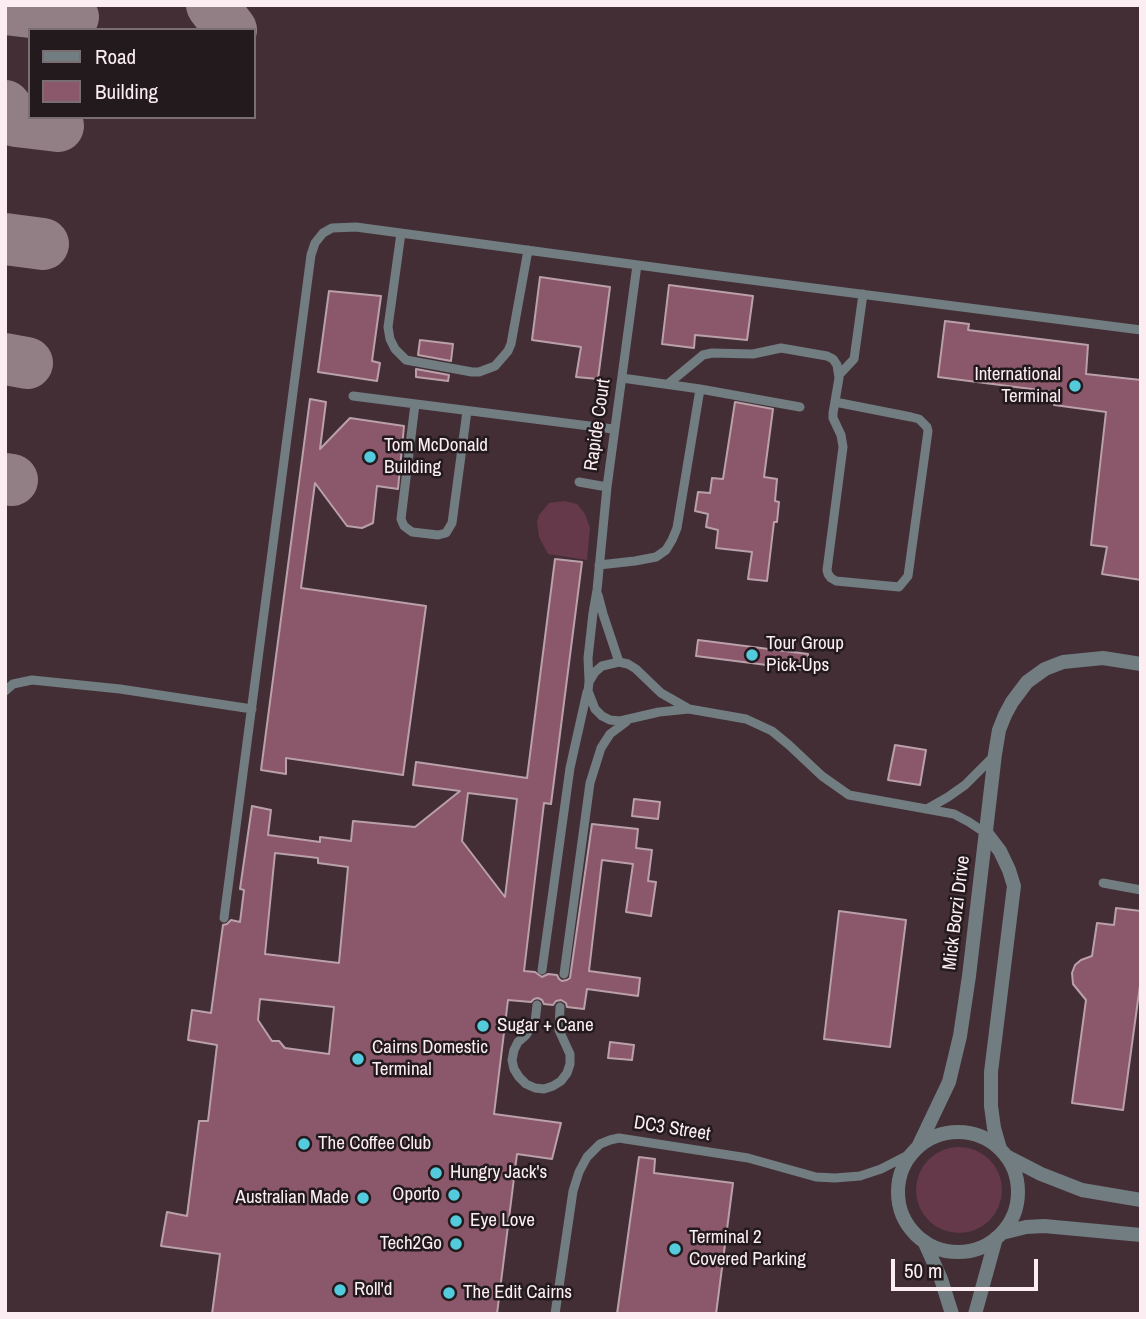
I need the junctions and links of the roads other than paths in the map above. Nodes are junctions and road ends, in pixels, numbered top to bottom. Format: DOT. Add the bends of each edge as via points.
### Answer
graph roads {
  1 [pos="401,233"];
  2 [pos="528,250"];
  3 [pos="637,265"];
  4 [pos="863,294"];
  5 [pos="1141,330"];
  6 [pos="839,375"];
  7 [pos="622,378"];
  8 [pos="668,384"];
  9 [pos="700,389"];
  10 [pos="353,396"];
  11 [pos="835,402"];
  12 [pos="415,404"];
  13 [pos="800,407"];
  14 [pos="467,411"];
  15 [pos="613,429"];
  16 [pos="579,482"];
  17 [pos="607,487"];
  18 [pos="599,565"];
  19 [pos="597,590"];
  20 [pos="619,662"];
  21 [pos="1141,664"];
  22 [pos="588,686"];
  23 [pos="5,691"];
  24 [pos="252,709"];
  25 [pos="689,709"];
  26 [pos="630,719"];
  27 [pos="995,754"];
  28 [pos="927,809"];
  29 [pos="987,834"];
  30 [pos="1103,883"];
  31 [pos="1141,890"];
  32 [pos="224,918"];
  33 [pos="542,970"];
  34 [pos="564,974"];
  35 [pos="537,1005"];
  36 [pos="560,1007"];
  37 [pos="916,1149"];
  38 [pos="1003,1152"];
  39 [pos="1141,1200"];
  40 [pos="1141,1235"];
  41 [pos="999,1236"];
  42 [pos="924,1241"];
  43 [pos="555,1314"];
  44 [pos="952,1314"];
  45 [pos="975,1314"];
  1 -- 2 [label="lane"];
  1 -- 2 [label="lane" via="388,327 395,349 406,360 472,372 495,366 509,351"];
  1 -- 24 [label="lane" via="332,229 315,243"];
  2 -- 3 [label="lane"];
  3 -- 4 [label="lane"];
  3 -- 7 [label="lane, Rapide Court"];
  4 -- 5 [label="lane"];
  4 -- 6 [label="lane" via="854,359"];
  6 -- 8 [label="lane" via="837,365 827,356 775,349 753,354 708,353"];
  6 -- 11 [label="lane"];
  7 -- 8 [label="lane"];
  7 -- 15 [label="lane, Rapide Court"];
  8 -- 9 [label="lane"];
  9 -- 13 [label="lane"];
  9 -- 18 [label="lane" via="672,540 656,557"];
  10 -- 12 [label="lane"];
  11 -- 11 [label="lane" via="833,418 843,447 828,574 836,581 898,587 908,576 927,427 919,419"];
  12 -- 14 [label="lane"];
  12 -- 14 [label="lane" via="401,519 412,532 438,535 446,533 452,523"];
  14 -- 15 [label="lane"];
  15 -- 17 [label="lane, Rapide Court"];
  16 -- 17 [label="lane"];
  17 -- 18 [label="lane, Rapide Court"];
  18 -- 19 [label="lane, Rapide Court"];
  19 -- 20 [label="lane, Rapide Court"];
  19 -- 22 [label="lane, Rapide Court"];
  20 -- 22 [label="lane" via="602,666"];
  20 -- 25 [label="lane" via="636,669 661,693"];
  21 -- 27 [label="street" via="1083,659 1045,669 1027,682 1012,702 999,730"];
  22 -- 26 [label="lane" via="602,716"];
  22 -- 33 [label="lane, Rapide Court" via="570,768"];
  23 -- 24 [label="lane" via="32,680"];
  24 -- 32 [label="lane"];
  25 -- 26 [label="lane"];
  25 -- 28 [label="lane" via="736,716 772,731 849,795"];
  26 -- 34 [label="lane" via="610,734 601,748 590,783"];
  27 -- 28 [label="lane" via="965,785"];
  27 -- 29 [label="street"];
  28 -- 29 [label="lane" via="954,814"];
  29 -- 37 [label="street, Mick Borzi Drive" via="958,1046 949,1082"];
  29 -- 38 [label="street, Mick Borzi Drive" via="1000,851 1014,886 991,1072 994,1128"];
  30 -- 31 [label="lane"];
  35 -- 36 [label="lane" via="535,1022 518,1042 512,1060 519,1077 534,1088 561,1081 570,1064 559,1030"];
  37 -- 38 [label="street" via="951,1132 986,1139"];
  37 -- 42 [label="street" via="903,1167 899,1199 907,1222"];
  37 -- 43 [label="lane, DC3 Street" via="860,1177 835,1178 748,1158 618,1138 600,1144 587,1157 573,1191"];
  38 -- 39 [label="street" via="1082,1190"];
  38 -- 41 [label="street" via="1013,1167 1018,1195 1010,1222"];
  40 -- 41 [label="street" via="1044,1226"];
  41 -- 42 [label="street" via="979,1248 960,1252"];
  41 -- 45 [label="street"];
  42 -- 44 [label="street"];
}
